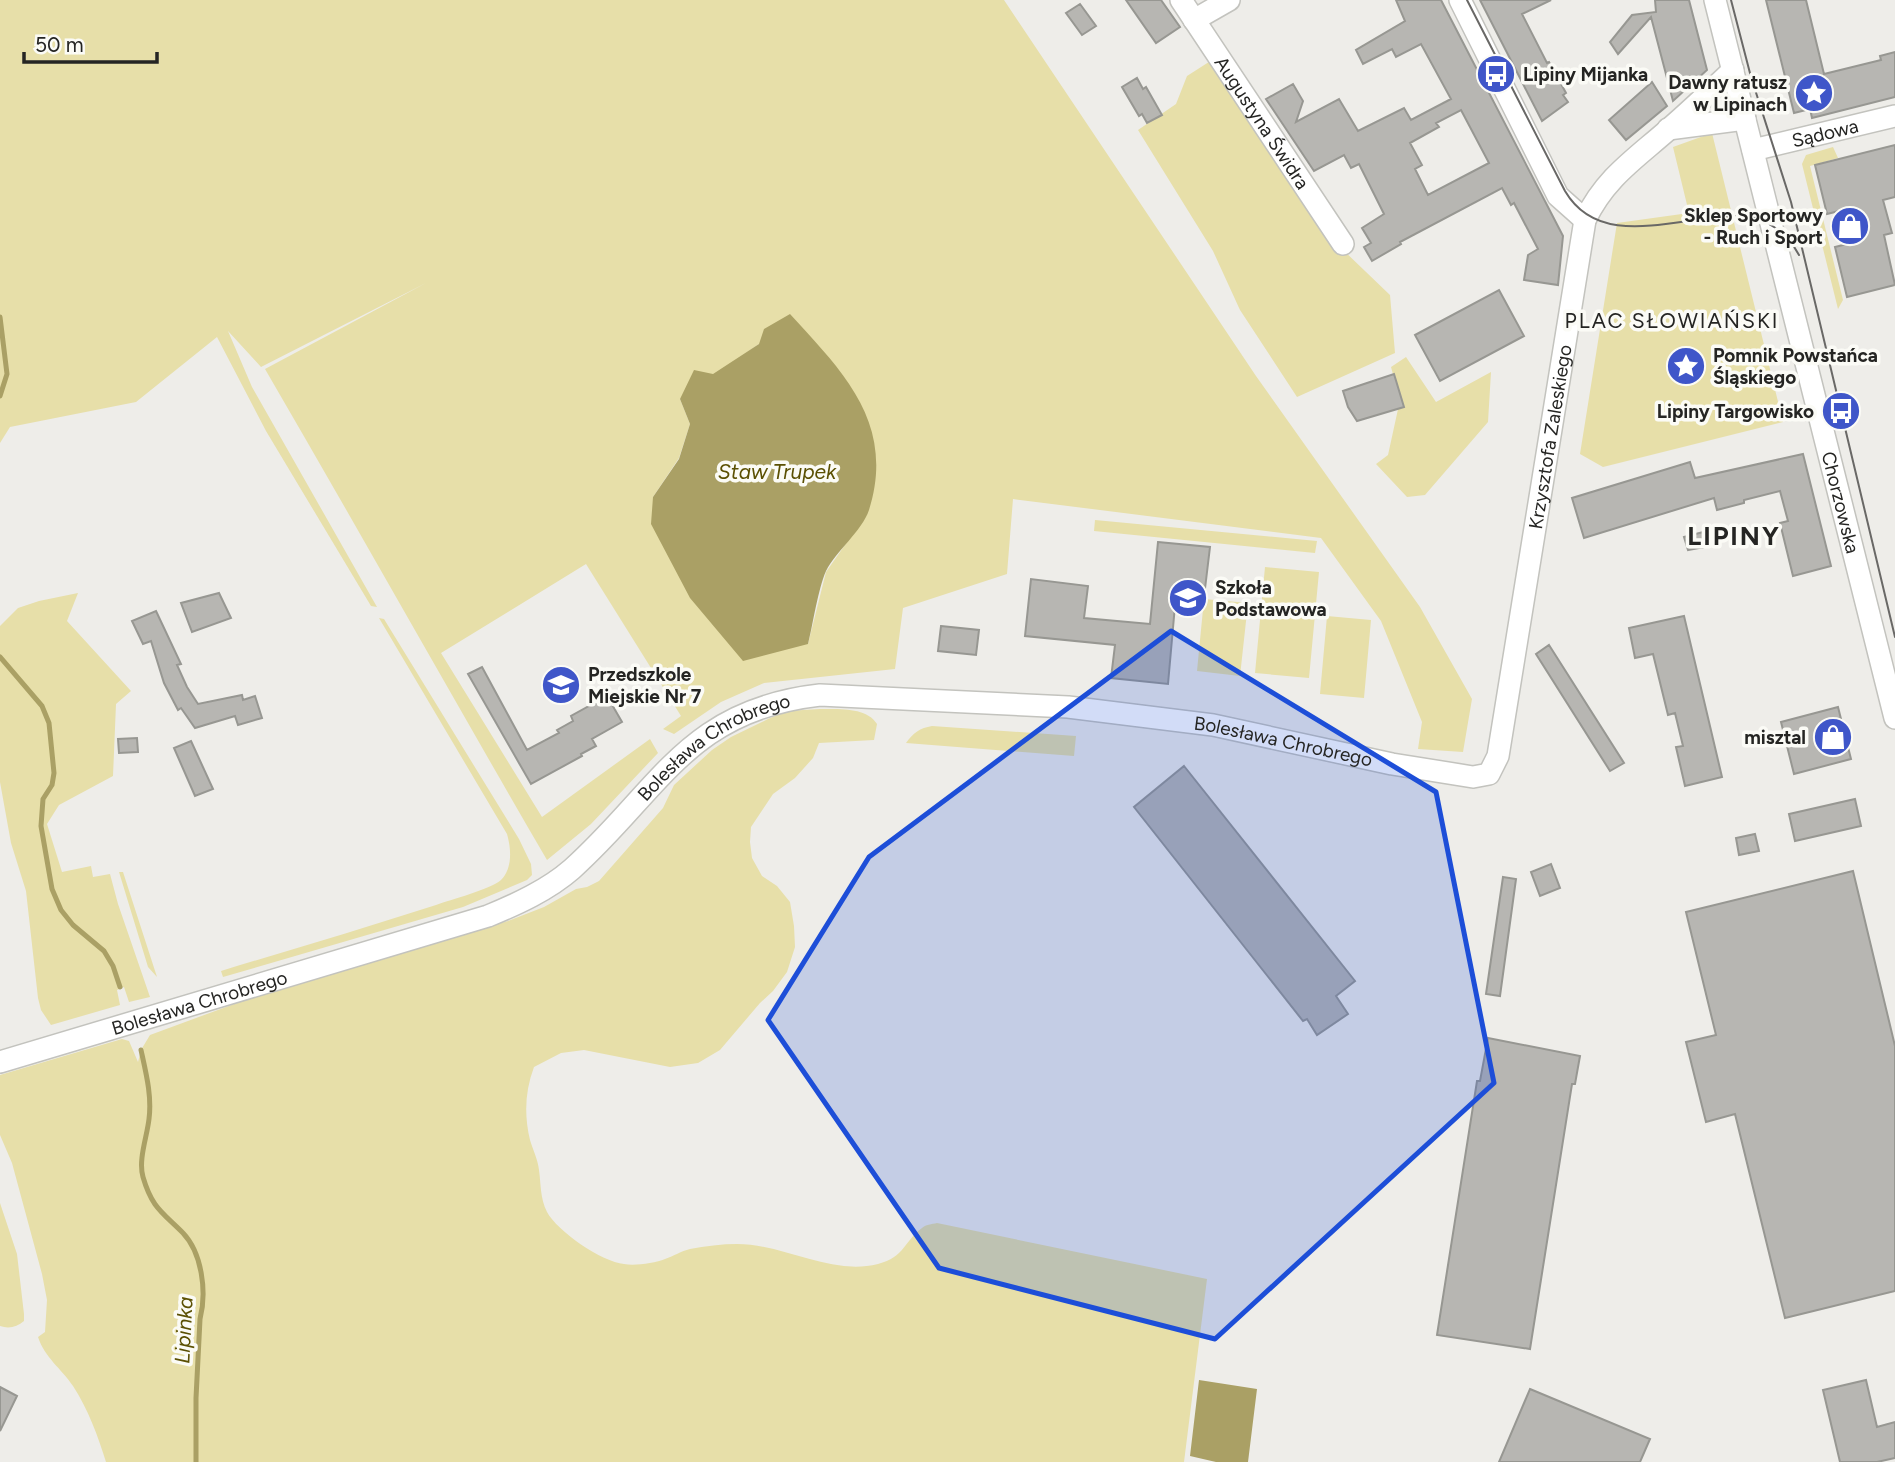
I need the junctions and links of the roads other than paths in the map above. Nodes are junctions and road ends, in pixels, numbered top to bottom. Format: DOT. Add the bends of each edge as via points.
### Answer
graph roads {
  1 [pos="1181,0"];
  2 [pos="1229,0"];
  3 [pos="1460,0"];
  4 [pos="1715,0"];
  5 [pos="1195,20"];
  6 [pos="1733,70"];
  7 [pos="1895,116"];
  8 [pos="1745,119"];
  9 [pos="1668,130"];
  10 [pos="1753,150"];
  11 [pos="1585,220"];
  12 [pos="1343,244"];
  13 [pos="1895,718"];
  14 [pos="1489,774"];
  15 [pos="0,1062"];
  1 -- 5 [label="street, Augustyna Świdra"];
  2 -- 5 [label="street"];
  3 -- 11 [label="street" via="1558,196"];
  4 -- 6 [label="street, Chorzowska"];
  5 -- 12 [label="street, Augustyna Świdra"];
  6 -- 8 [label="street, Chorzowska"];
  6 -- 9 [label="street, Krzysztofa Zaleskiego"];
  7 -- 10 [label="street, Sądowa"];
  8 -- 9 [label="street"];
  8 -- 10 [label="street, Chorzowska"];
  9 -- 11 [label="street, Krzysztofa Zaleskiego" via="1625,165"];
  10 -- 13 [label="street, Chorzowska"];
  11 -- 14 [label="street, Krzysztofa Zaleskiego" via="1498,756"];
  14 -- 15 [label="street, Bolesława Chrobrego" via="1459,775 1213,725 1068,707 820,695 796,698 735,717 697,742 674,760 570,870 513,906"];
}
